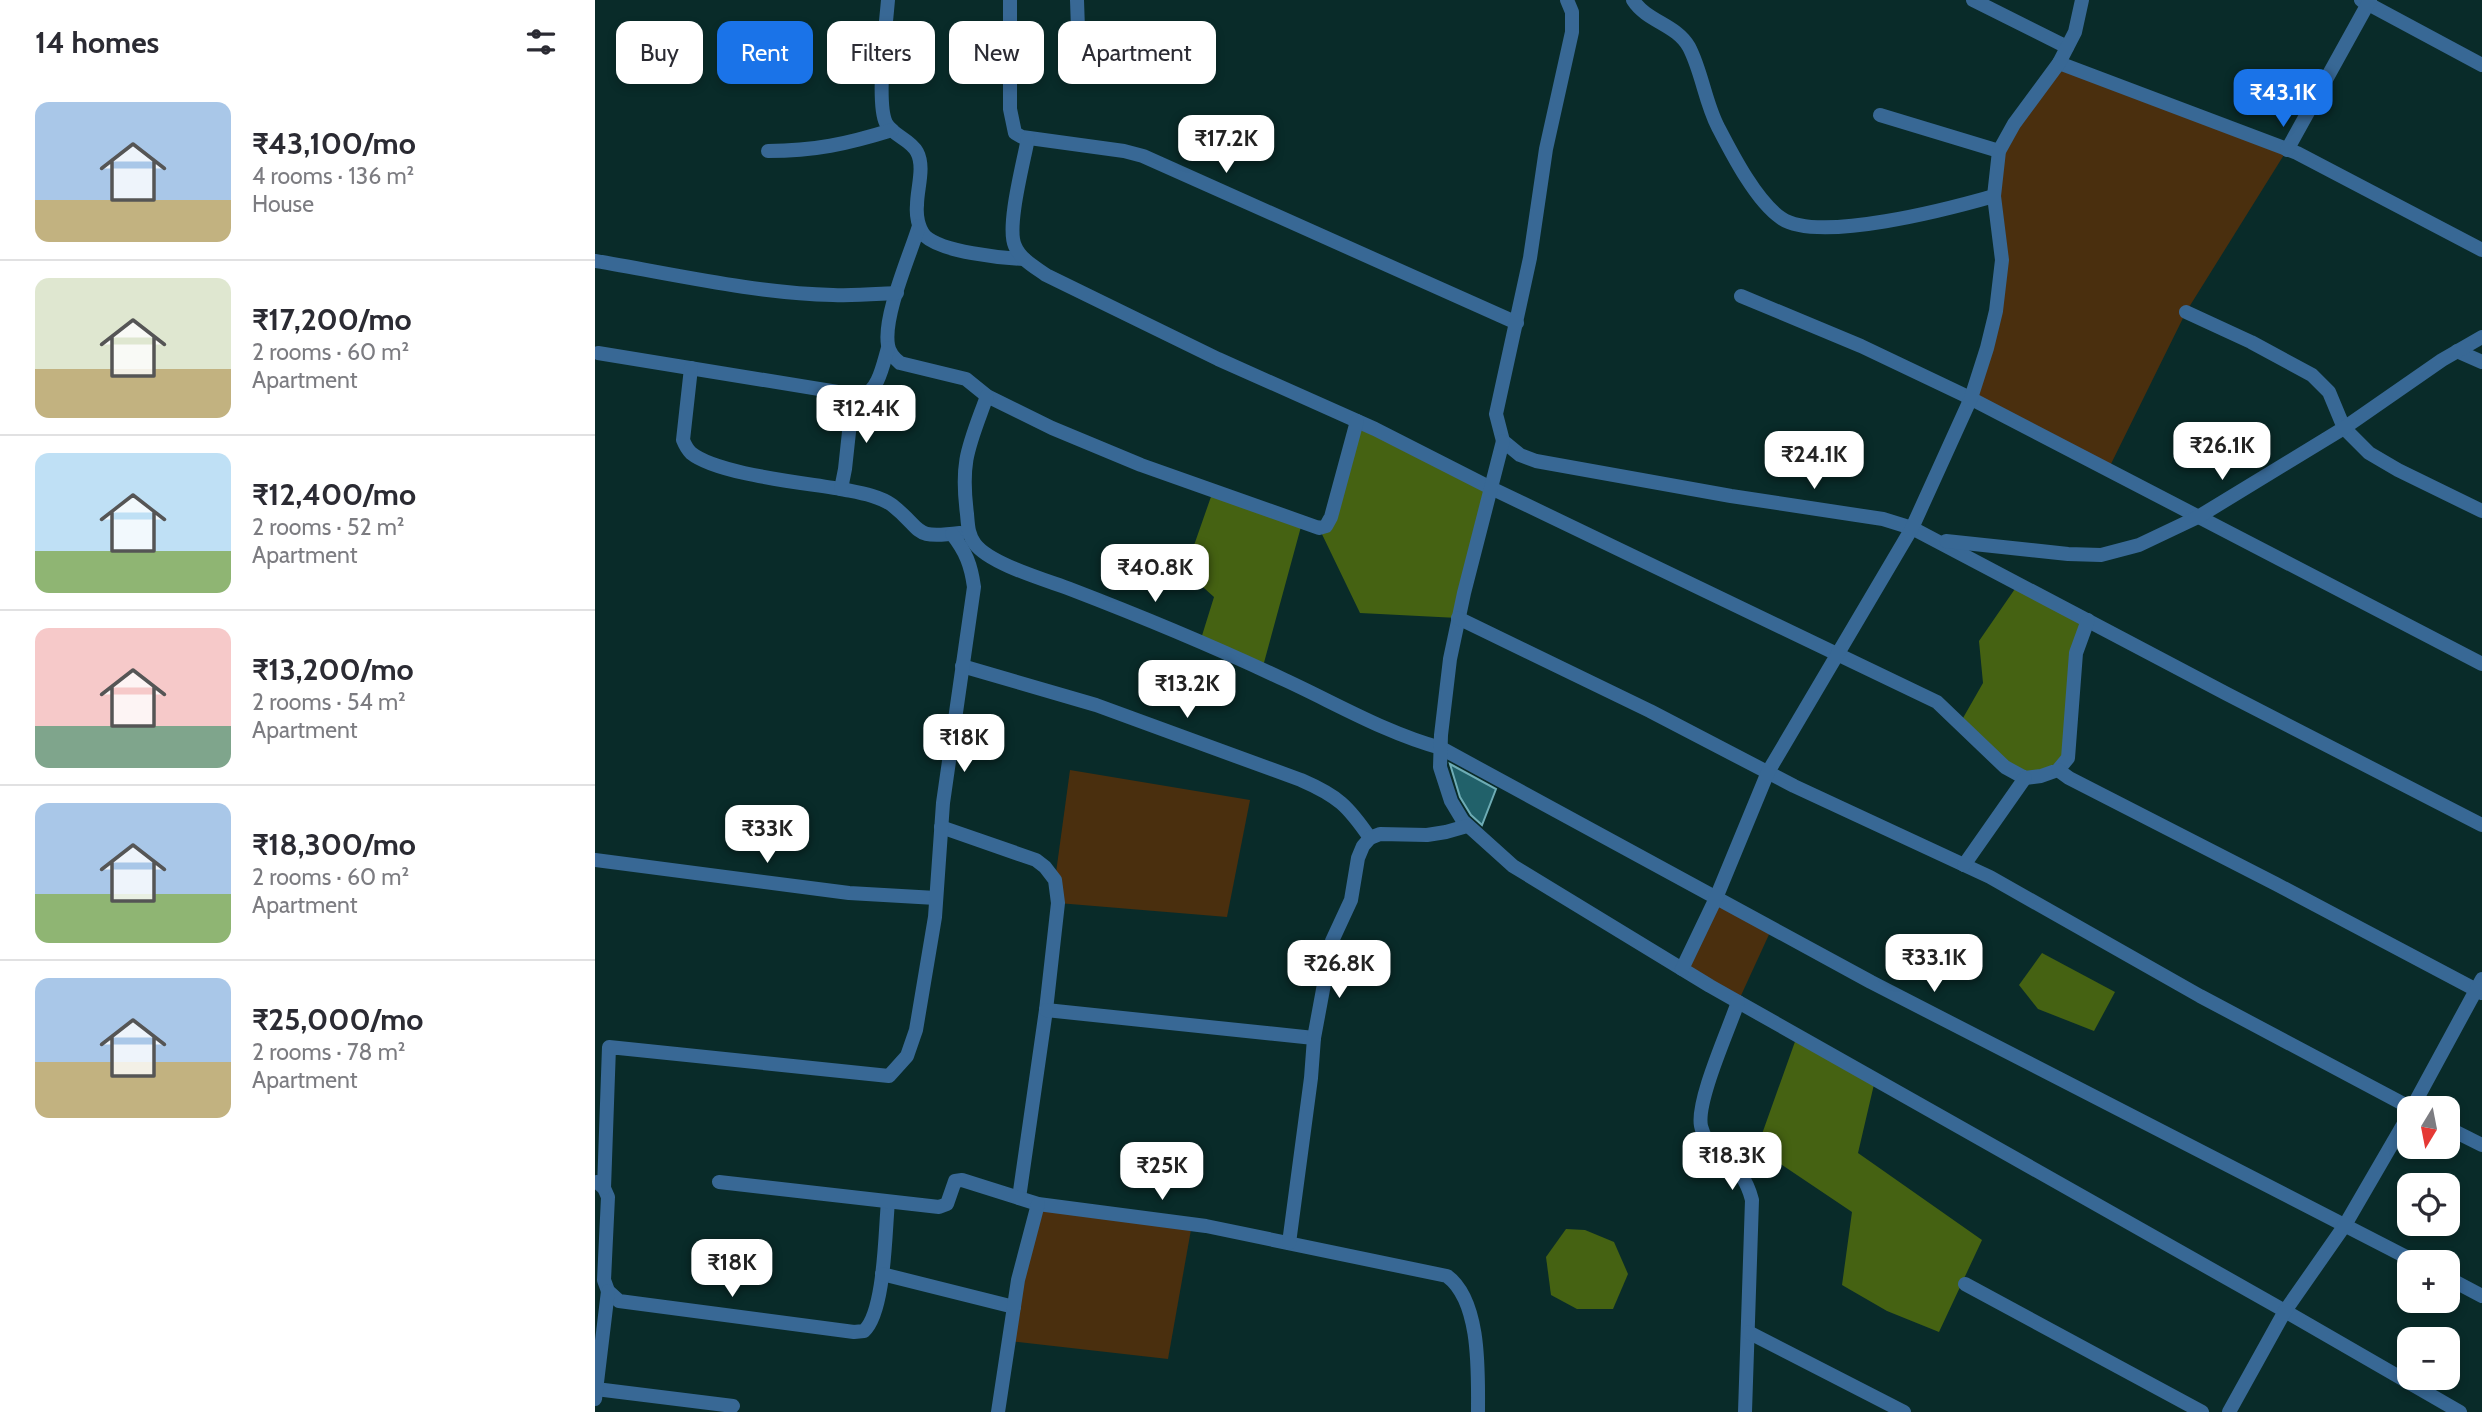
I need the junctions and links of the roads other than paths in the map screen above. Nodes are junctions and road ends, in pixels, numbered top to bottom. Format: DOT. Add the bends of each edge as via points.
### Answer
graph roads {
  1 [pos="888,0"];
  2 [pos="1010,0"];
  3 [pos="1077,0"];
  4 [pos="1567,0"];
  5 [pos="1633,0"];
  6 [pos="1973,0"];
  7 [pos="2082,0"];
  8 [pos="2366,1"];
  9 [pos="1078,21"];
  10 [pos="2067,47"];
  11 [pos="2059,64"];
  12 [pos="2482,65"];
  13 [pos="1880,115"];
  14 [pos="892,130"];
  15 [pos="1028,138"];
  16 [pos="2287,150"];
  17 [pos="1999,151"];
  18 [pos="768,152"];
  19 [pos="1994,196"];
  20 [pos="919,226"];
  21 [pos="2482,250"];
  22 [pos="1024,259"];
  23 [pos="595,261"];
  24 [pos="897,293"];
  25 [pos="1741,296"];
  26 [pos="2186,312"];
  27 [pos="1517,323"];
  28 [pos="2482,337"];
  29 [pos="888,348"];
  30 [pos="2457,351"];
  31 [pos="598,353"];
  32 [pos="2482,362"];
  33 [pos="691,368"];
  34 [pos="853,395"];
  35 [pos="987,396"];
  36 [pos="1971,398"];
  37 [pos="1357,421"];
  38 [pos="2344,428"];
  39 [pos="1503,441"];
  40 [pos="1491,488"];
  41 [pos="841,489"];
  42 [pos="2482,512"];
  43 [pos="2198,517"];
  44 [pos="1912,528"];
  45 [pos="969,532"];
  46 [pos="952,534"];
  47 [pos="1936,541"];
  48 [pos="1458,618"];
  49 [pos="2088,620"];
  50 [pos="1839,654"];
  51 [pos="2482,664"];
  52 [pos="962,666"];
  53 [pos="1441,748"];
  54 [pos="2058,770"];
  55 [pos="1768,772"];
  56 [pos="2025,778"];
  57 [pos="2482,825"];
  58 [pos="1467,826"];
  59 [pos="941,827"];
  60 [pos="1370,838"];
  61 [pos="595,860"];
  62 [pos="1964,865"];
  63 [pos="936,898"];
  64 [pos="1716,898"];
  65 [pos="1682,969"];
  66 [pos="2480,988"];
  67 [pos="1738,1002"];
  68 [pos="1046,1010"];
  69 [pos="1314,1038"];
  70 [pos="2418,1096"];
  71 [pos="2397,1102"];
  72 [pos="2397,1134"];
  73 [pos="2461,1134"];
  74 [pos="2482,1145"];
  75 [pos="719,1182"];
  76 [pos="600,1185"];
  77 [pos="1019,1198"];
  78 [pos="888,1202"];
  79 [pos="1038,1204"];
  80 [pos="2345,1225"];
  81 [pos="1289,1243"];
  82 [pos="2397,1252"];
  83 [pos="882,1273"];
  84 [pos="1965,1284"];
  85 [pos="2460,1284"];
  86 [pos="608,1291"];
  87 [pos="2482,1296"];
  88 [pos="1014,1307"];
  89 [pos="2285,1311"];
  90 [pos="1748,1332"];
  91 [pos="596,1394"];
  92 [pos="733,1406"];
  93 [pos="998,1412"];
  94 [pos="1478,1412"];
  95 [pos="1745,1412"];
  96 [pos="1904,1412"];
  97 [pos="2202,1412"];
  98 [pos="2229,1412"];
  99 [pos="2460,1412"];
  1 -- 14 [label="street" via="882,111"];
  2 -- 15 [label="street" via="1010,109 1015,133"];
  3 -- 9 [label="street"];
  4 -- 27 [label="street" via="1572,32 1546,149"];
  5 -- 19 [label="street" via="1642,12 1684,39 1729,147 1757,191 1783,220 1819,227 1880,223"];
  6 -- 10 [label="street"];
  7 -- 10 [label="street"];
  8 -- 12 [label="street"];
  8 -- 16 [label="street"];
  10 -- 11 [label="street"];
  11 -- 16 [label="street"];
  11 -- 17 [label="street"];
  13 -- 17 [label="street"];
  14 -- 18 [label="street" via="831,147"];
  14 -- 20 [label="street" via="918,153"];
  15 -- 22 [label="street" via="1012,228 1014,245"];
  15 -- 27 [label="street" via="1143,156"];
  16 -- 21 [label="street"];
  17 -- 19 [label="street"];
  19 -- 36 [label="street" via="2002,260 1996,311"];
  20 -- 22 [label="street" via="940,243 999,258"];
  20 -- 24 [label="street"];
  22 -- 37 [label="street" via="1106,306"];
  23 -- 24 [label="street" via="790,291"];
  24 -- 29 [label="street"];
  25 -- 36 [label="street"];
  26 -- 38 [label="street" via="2312,375 2329,393"];
  27 -- 39 [label="street" via="1496,414"];
  28 -- 30 [label="street"];
  29 -- 34 [label="street" via="870,393"];
  29 -- 35 [label="street" via="900,363 966,379"];
  30 -- 32 [label="street"];
  30 -- 38 [label="street"];
  31 -- 33 [label="street"];
  33 -- 34 [label="street"];
  33 -- 41 [label="street" via="683,440 692,453 720,467"];
  34 -- 41 [label="street"];
  35 -- 37 [label="street" via="1141,465 1319,528 1331,517"];
  35 -- 45 [label="street" via="964,463"];
  36 -- 43 [label="street"];
  36 -- 44 [label="street"];
  37 -- 40 [label="street"];
  38 -- 42 [label="street" via="2369,453"];
  38 -- 43 [label="street"];
  39 -- 40 [label="street"];
  39 -- 44 [label="street" via="1536,461 1883,519"];
  40 -- 48 [label="street"];
  40 -- 50 [label="street"];
  41 -- 46 [label="street" via="885,502 925,535"];
  43 -- 47 [label="street" via="2139,545 2101,555"];
  43 -- 51 [label="street"];
  44 -- 47 [label="street"];
  44 -- 50 [label="street"];
  45 -- 46 [label="street"];
  45 -- 53 [label="street" via="984,552 1013,567 1131,612 1397,734"];
  46 -- 52 [label="street" via="972,567 974,587"];
  47 -- 49 [label="street"];
  48 -- 53 [label="street"];
  48 -- 55 [label="street"];
  49 -- 54 [label="street" via="2076,653 2068,758"];
  49 -- 57 [label="street"];
  50 -- 55 [label="street"];
  50 -- 56 [label="street" via="1937,702 2005,767"];
  52 -- 59 [label="street"];
  52 -- 60 [label="street" via="1095,705 1328,791 1350,809"];
  53 -- 58 [label="street" via="1440,767 1451,801"];
  53 -- 64 [label="street"];
  54 -- 56 [label="street"];
  54 -- 66 [label="street"];
  55 -- 62 [label="street"];
  55 -- 64 [label="street"];
  56 -- 62 [label="street"];
  58 -- 60 [label="street" via="1427,835"];
  58 -- 65 [label="street" via="1513,866"];
  59 -- 63 [label="street"];
  59 -- 68 [label="street" via="1036,860 1055,880 1058,903"];
  60 -- 69 [label="street" via="1358,858 1351,900 1332,941"];
  61 -- 63 [label="street" via="849,893"];
  62 -- 71 [label="street"];
  63 -- 76 [label="street" via="916,1030 907,1056 889,1076 609,1047"];
  64 -- 65 [label="street"];
  64 -- 80 [label="street"];
  65 -- 67 [label="street"];
  66 -- 70 [label="street"];
  67 -- 89 [label="street"];
  67 -- 90 [label="street" via="1706,1090 1701,1125 1714,1148 1743,1175 1750,1193"];
  68 -- 69 [label="street"];
  68 -- 77 [label="street"];
  69 -- 81 [label="street"];
  72 -- 80 [label="street"];
  73 -- 74 [label="street"];
  75 -- 78 [label="street"];
  76 -- 86 [label="street" via="608,1197 604,1280"];
  77 -- 78 [label="street" via="962,1180 955,1181 947,1204 939,1207"];
  77 -- 79 [label="street"];
  78 -- 83 [label="street"];
  79 -- 81 [label="street" via="1206,1226"];
  79 -- 88 [label="street"];
  80 -- 82 [label="street"];
  80 -- 89 [label="street"];
  81 -- 94 [label="street" via="1417,1268 1447,1276 1457,1284 1465,1297 1475,1341"];
  83 -- 86 [label="street" via="874,1318 864,1331 854,1332 632,1304 619,1301"];
  83 -- 88 [label="street"];
  84 -- 97 [label="street"];
  85 -- 87 [label="street"];
  86 -- 91 [label="street"];
  88 -- 93 [label="street"];
  89 -- 98 [label="street"];
  89 -- 99 [label="street"];
  90 -- 95 [label="street"];
  90 -- 96 [label="street"];
  91 -- 92 [label="street"];
}
